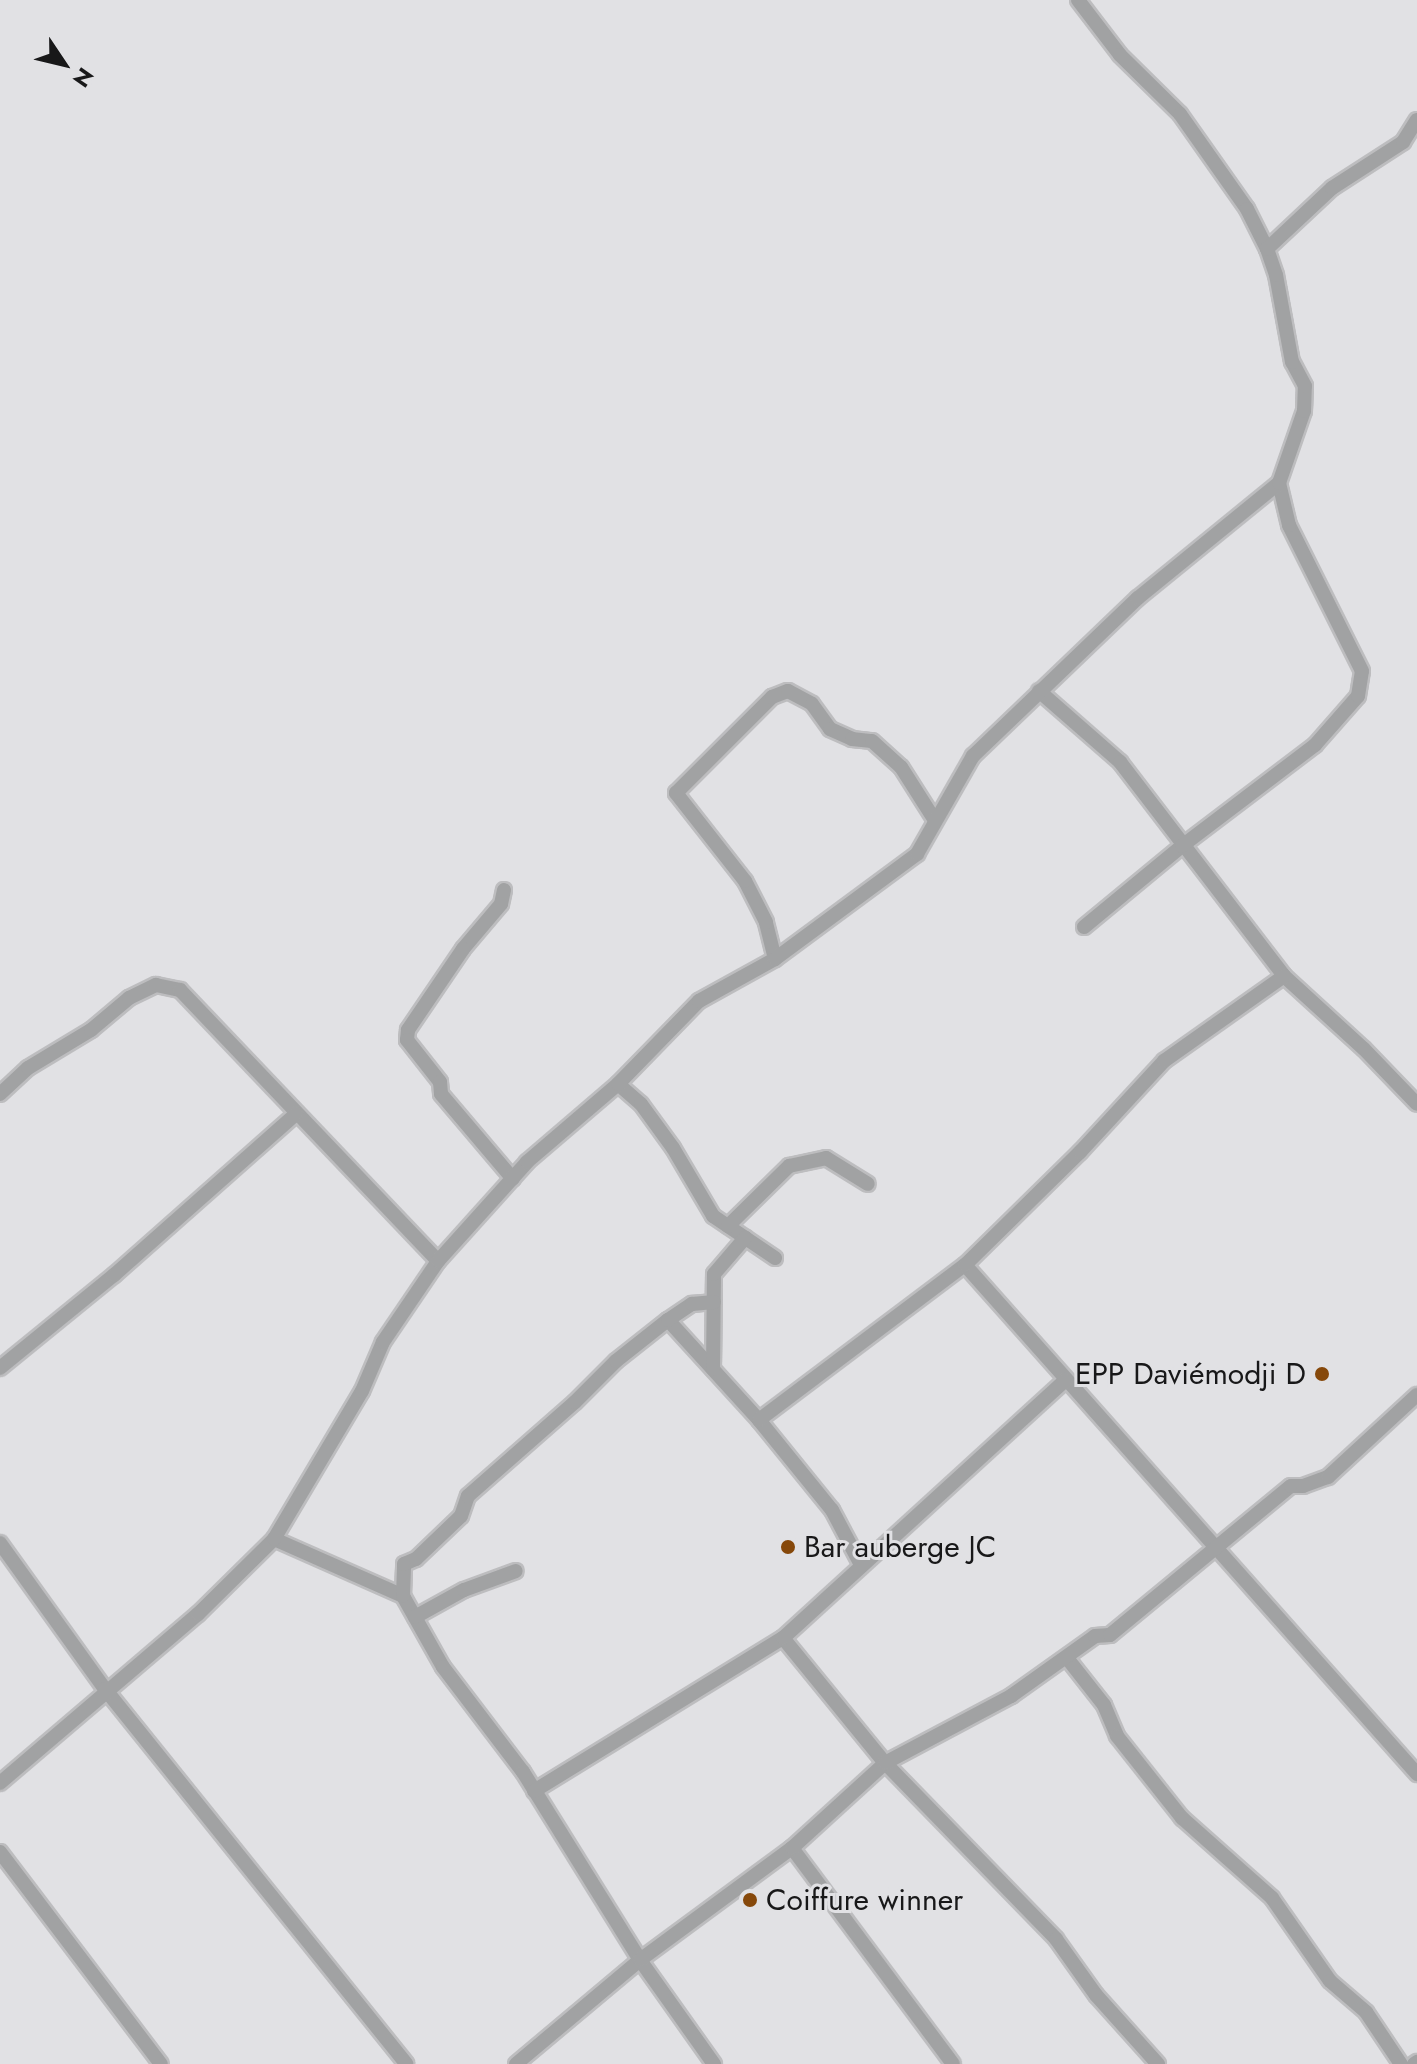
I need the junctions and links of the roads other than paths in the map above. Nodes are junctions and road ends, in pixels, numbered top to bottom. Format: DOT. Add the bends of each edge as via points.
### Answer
graph roads {
  1 [pos="1078,0"];
  2 [pos="1417,120"];
  3 [pos="1267,249"];
  4 [pos="1279,483"];
  5 [pos="1039,691"];
  6 [pos="934,819"];
  7 [pos="1182,846"];
  8 [pos="504,890"];
  9 [pos="1084,927"];
  10 [pos="775,959"];
  11 [pos="1284,976"];
  12 [pos="618,1084"];
  13 [pos="0,1094"];
  14 [pos="1417,1104"];
  15 [pos="296,1114"];
  16 [pos="513,1179"];
  17 [pos="868,1184"];
  18 [pos="728,1226"];
  19 [pos="745,1238"];
  20 [pos="775,1258"];
  21 [pos="438,1261"];
  22 [pos="965,1265"];
  23 [pos="714,1302"];
  24 [pos="668,1320"];
  25 [pos="0,1368"];
  26 [pos="713,1369"];
  27 [pos="1066,1380"];
  28 [pos="1415,1400"];
  29 [pos="759,1420"];
  30 [pos="274,1539"];
  31 [pos="0,1543"];
  32 [pos="1214,1549"];
  33 [pos="861,1565"];
  34 [pos="516,1571"];
  35 [pos="403,1596"];
  36 [pos="415,1617"];
  37 [pos="783,1638"];
  38 [pos="1067,1658"];
  39 [pos="108,1693"];
  40 [pos="885,1763"];
  41 [pos="1417,1774"];
  42 [pos="0,1783"];
  43 [pos="534,1791"];
  44 [pos="792,1848"];
  45 [pos="0,1852"];
  46 [pos="640,1960"];
  47 [pos="161,2064"];
  48 [pos="407,2064"];
  49 [pos="516,2064"];
  50 [pos="714,2064"];
  51 [pos="953,2064"];
  52 [pos="1158,2064"];
  53 [pos="1401,2064"];
  1 -- 3 [label="street" via="1120,55 1180,114 1247,209"];
  2 -- 3 [label="street" via="1403,142 1332,188"];
  3 -- 4 [label="street" via="1292,362 1305,386 1304,411"];
  4 -- 5 [label="street" via="1138,598"];
  4 -- 7 [label="street" via="1289,525 1362,671 1358,696 1315,745"];
  5 -- 6 [label="street" via="973,756"];
  5 -- 7 [label="street" via="1120,762"];
  6 -- 10 [label="street" via="917,854"];
  6 -- 10 [label="street" via="901,767 872,741 830,729 812,704 788,691 772,697 676,793 745,881 766,922"];
  7 -- 9 [label="street"];
  7 -- 11 [label="street"];
  8 -- 16 [label="street" via="501,904 463,949 408,1030 407,1040 440,1082 441,1094"];
  10 -- 12 [label="street" via="699,1001"];
  11 -- 14 [label="street"];
  11 -- 22 [label="street" via="1164,1061"];
  12 -- 16 [label="street"];
  12 -- 18 [label="street" via="641,1104 713,1216"];
  13 -- 15 [label="street" via="28,1068 156,985 180,990"];
  15 -- 21 [label="street"];
  15 -- 25 [label="street"];
  16 -- 21 [label="street"];
  17 -- 18 [label="street" via="826,1158 789,1166"];
  18 -- 19 [label="street"];
  19 -- 20 [label="street"];
  19 -- 23 [label="street" via="714,1274"];
  21 -- 30 [label="street" via="383,1342 362,1391"];
  22 -- 27 [label="street"];
  22 -- 29 [label="street"];
  23 -- 24 [label="street" via="692,1304"];
  23 -- 26 [label="street"];
  24 -- 26 [label="street"];
  24 -- 35 [label="street" via="468,1496 461,1516 404,1564"];
  26 -- 29 [label="street"];
  27 -- 32 [label="street"];
  27 -- 33 [label="street"];
  28 -- 32 [label="street" via="1328,1477 1291,1486"];
  29 -- 33 [label="street" via="832,1510"];
  30 -- 35 [label="street"];
  30 -- 39 [label="street"];
  31 -- 39 [label="street"];
  32 -- 38 [label="street" via="1110,1635 1095,1636"];
  32 -- 41 [label="street"];
  33 -- 37 [label="street"];
  34 -- 36 [label="street" via="464,1590"];
  35 -- 36 [label="street"];
  36 -- 43 [label="street" via="443,1667"];
  37 -- 40 [label="street"];
  37 -- 43 [label="street"];
  38 -- 40 [label="street" via="1011,1696"];
  38 -- 53 [label="street" via="1104,1705 1117,1736 1182,1818 1272,1898 1330,1981 1366,2012"];
  39 -- 42 [label="street"];
  39 -- 48 [label="street"];
  40 -- 44 [label="street"];
  40 -- 52 [label="street" via="1056,1939 1096,1995"];
  43 -- 46 [label="street"];
  44 -- 46 [label="street"];
  44 -- 51 [label="street"];
  45 -- 47 [label="street"];
  46 -- 49 [label="street"];
  46 -- 50 [label="street"];
}
